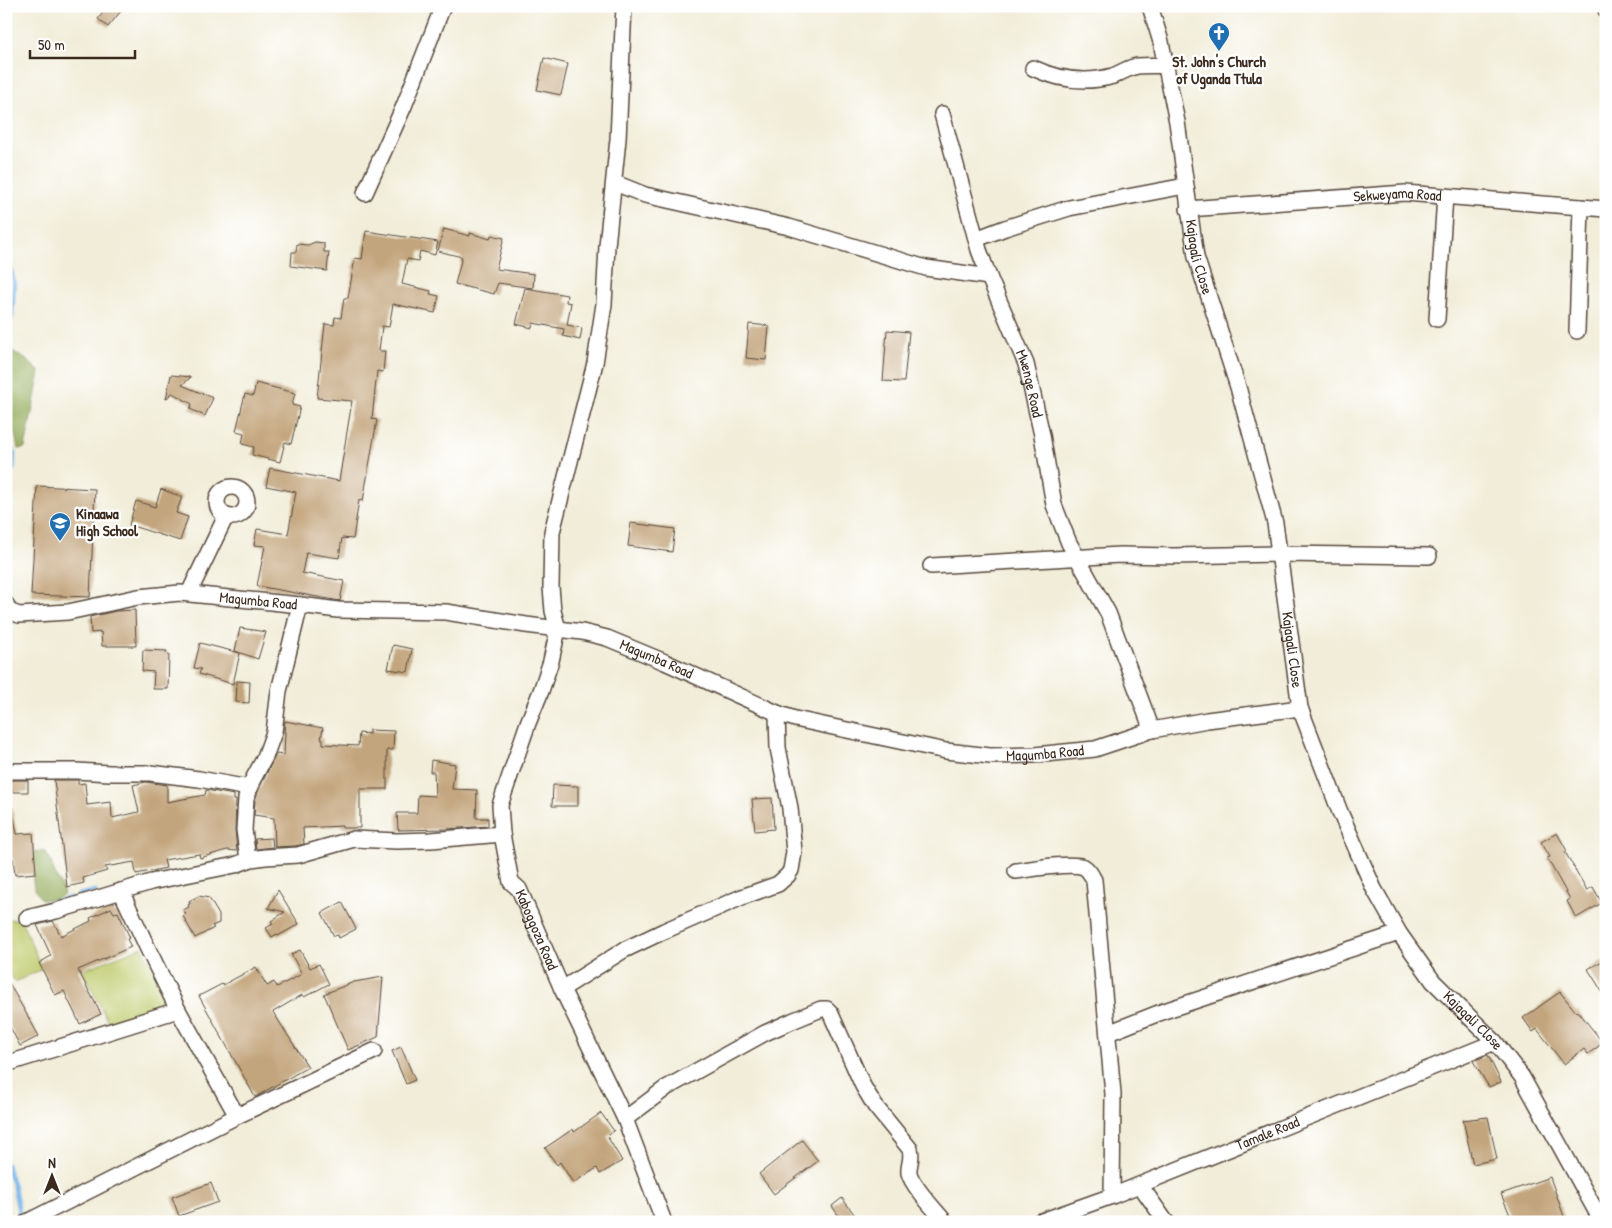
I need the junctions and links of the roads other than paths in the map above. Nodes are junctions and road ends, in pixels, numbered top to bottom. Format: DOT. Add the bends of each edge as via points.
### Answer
graph roads {
  1 [pos="443,6"];
  2 [pos="624,6"];
  3 [pos="1150,6"];
  4 [pos="1605,6"];
  5 [pos="1606,10"];
  6 [pos="1166,65"];
  7 [pos="1033,68"];
  8 [pos="942,114"];
  9 [pos="615,183"];
  10 [pos="1185,186"];
  11 [pos="365,193"];
  12 [pos="1445,196"];
  13 [pos="1581,207"];
  14 [pos="1188,209"];
  15 [pos="1606,209"];
  16 [pos="976,239"];
  17 [pos="988,277"];
  18 [pos="1437,319"];
  19 [pos="1576,331"];
  20 [pos="226,516"];
  21 [pos="1280,554"];
  22 [pos="1429,556"];
  23 [pos="1078,559"];
  24 [pos="931,566"];
  25 [pos="189,593"];
  26 [pos="6,604"];
  27 [pos="300,604"];
  28 [pos="558,629"];
  29 [pos="1300,708"];
  30 [pos="777,713"];
  31 [pos="1152,730"];
  32 [pos="6,771"];
  33 [pos="249,788"];
  34 [pos="502,834"];
  35 [pos="248,860"];
  36 [pos="1016,871"];
  37 [pos="121,891"];
  38 [pos="27,918"];
  39 [pos="1398,933"];
  40 [pos="562,989"];
  41 [pos="178,1010"];
  42 [pos="1108,1033"];
  43 [pos="1495,1042"];
  44 [pos="374,1052"];
  45 [pos="6,1064"];
  46 [pos="238,1116"];
  47 [pos="625,1119"];
  48 [pos="1140,1185"];
  49 [pos="1112,1196"];
  50 [pos="27,1222"];
  51 [pos="664,1222"];
  52 [pos="945,1222"];
  53 [pos="1039,1222"];
  54 [pos="1166,1222"];
  55 [pos="1602,1222"];
  1 -- 11 [label="street" via="404,106"];
  2 -- 9 [label="street"];
  3 -- 6 [label="street, Kajagali Close"];
  4 -- 5 [label="street"];
  6 -- 7 [label="street" via="1137,66 1095,80 1074,81"];
  6 -- 10 [label="street, Kajagali Close"];
  8 -- 16 [label="street, Mwenge Road"];
  9 -- 17 [label="street" via="645,195 789,227 926,268"];
  9 -- 28 [label="street" via="595,363 552,532 551,587"];
  10 -- 14 [label="street, Kajagali Close"];
  10 -- 16 [label="street" via="1070,208"];
  12 -- 13 [label="street, Sekweyama Road"];
  12 -- 14 [label="street, Sekweyama Road" via="1399,193"];
  12 -- 18 [label="street"];
  13 -- 15 [label="street, Sekweyama Road"];
  13 -- 19 [label="street"];
  14 -- 21 [label="street, Kajagali Close" via="1196,257 1238,387 1275,523"];
  16 -- 17 [label="street, Mwenge Road"];
  17 -- 23 [label="street, Mwenge Road" via="1026,364 1054,505"];
  20 -- 25 [label="street"];
  21 -- 22 [label="street"];
  21 -- 23 [label="street"];
  21 -- 29 [label="street, Kajagali Close"];
  23 -- 24 [label="street"];
  23 -- 31 [label="street, Mwenge Road" via="1108,613"];
  25 -- 26 [label="street, Magumba Road" via="161,594 68,612 19,615 9,611"];
  25 -- 27 [label="street, Magumba Road"];
  27 -- 28 [label="street, Magumba Road" via="338,610 446,612"];
  27 -- 33 [label="street" via="279,690 274,732"];
  28 -- 30 [label="street, Magumba Road" via="607,638"];
  28 -- 34 [label="street, Kaboggoza Road" via="541,692 500,804"];
  29 -- 31 [label="street, Magumba Road"];
  29 -- 39 [label="street, Kajagali Close" via="1340,812"];
  30 -- 31 [label="street, Magumba Road" via="946,750 990,756 1095,749"];
  30 -- 40 [label="street" via="778,748 790,808 794,852 788,875 778,884 664,930 624,950"];
  32 -- 33 [label="street" via="150,773"];
  33 -- 35 [label="street" via="244,830"];
  34 -- 35 [label="street" via="431,840 354,839 298,855"];
  34 -- 40 [label="street, Kaboggoza Road" via="511,882 518,889"];
  35 -- 37 [label="street"];
  36 -- 42 [label="street" via="1074,866 1085,868 1094,880"];
  37 -- 38 [label="street"];
  37 -- 41 [label="street"];
  39 -- 42 [label="street" via="1164,1011"];
  39 -- 43 [label="street, Kajagali Close" via="1433,981"];
  40 -- 47 [label="street, Kaboggoza Road"];
  41 -- 45 [label="street"];
  41 -- 46 [label="street"];
  42 -- 49 [label="street" via="1113,1094"];
  43 -- 48 [label="street, Tamale Road"];
  43 -- 55 [label="street, Kajagali Close" via="1522,1076"];
  44 -- 46 [label="street"];
  46 -- 50 [label="street"];
  47 -- 51 [label="street, Kaboggoza Road"];
  47 -- 52 [label="street" via="666,1088 765,1033 827,1009 875,1106 910,1150 909,1173 914,1184"];
  48 -- 49 [label="street, Tamale Road"];
  48 -- 54 [label="street"];
  49 -- 53 [label="street, Tamale Road"];
}
